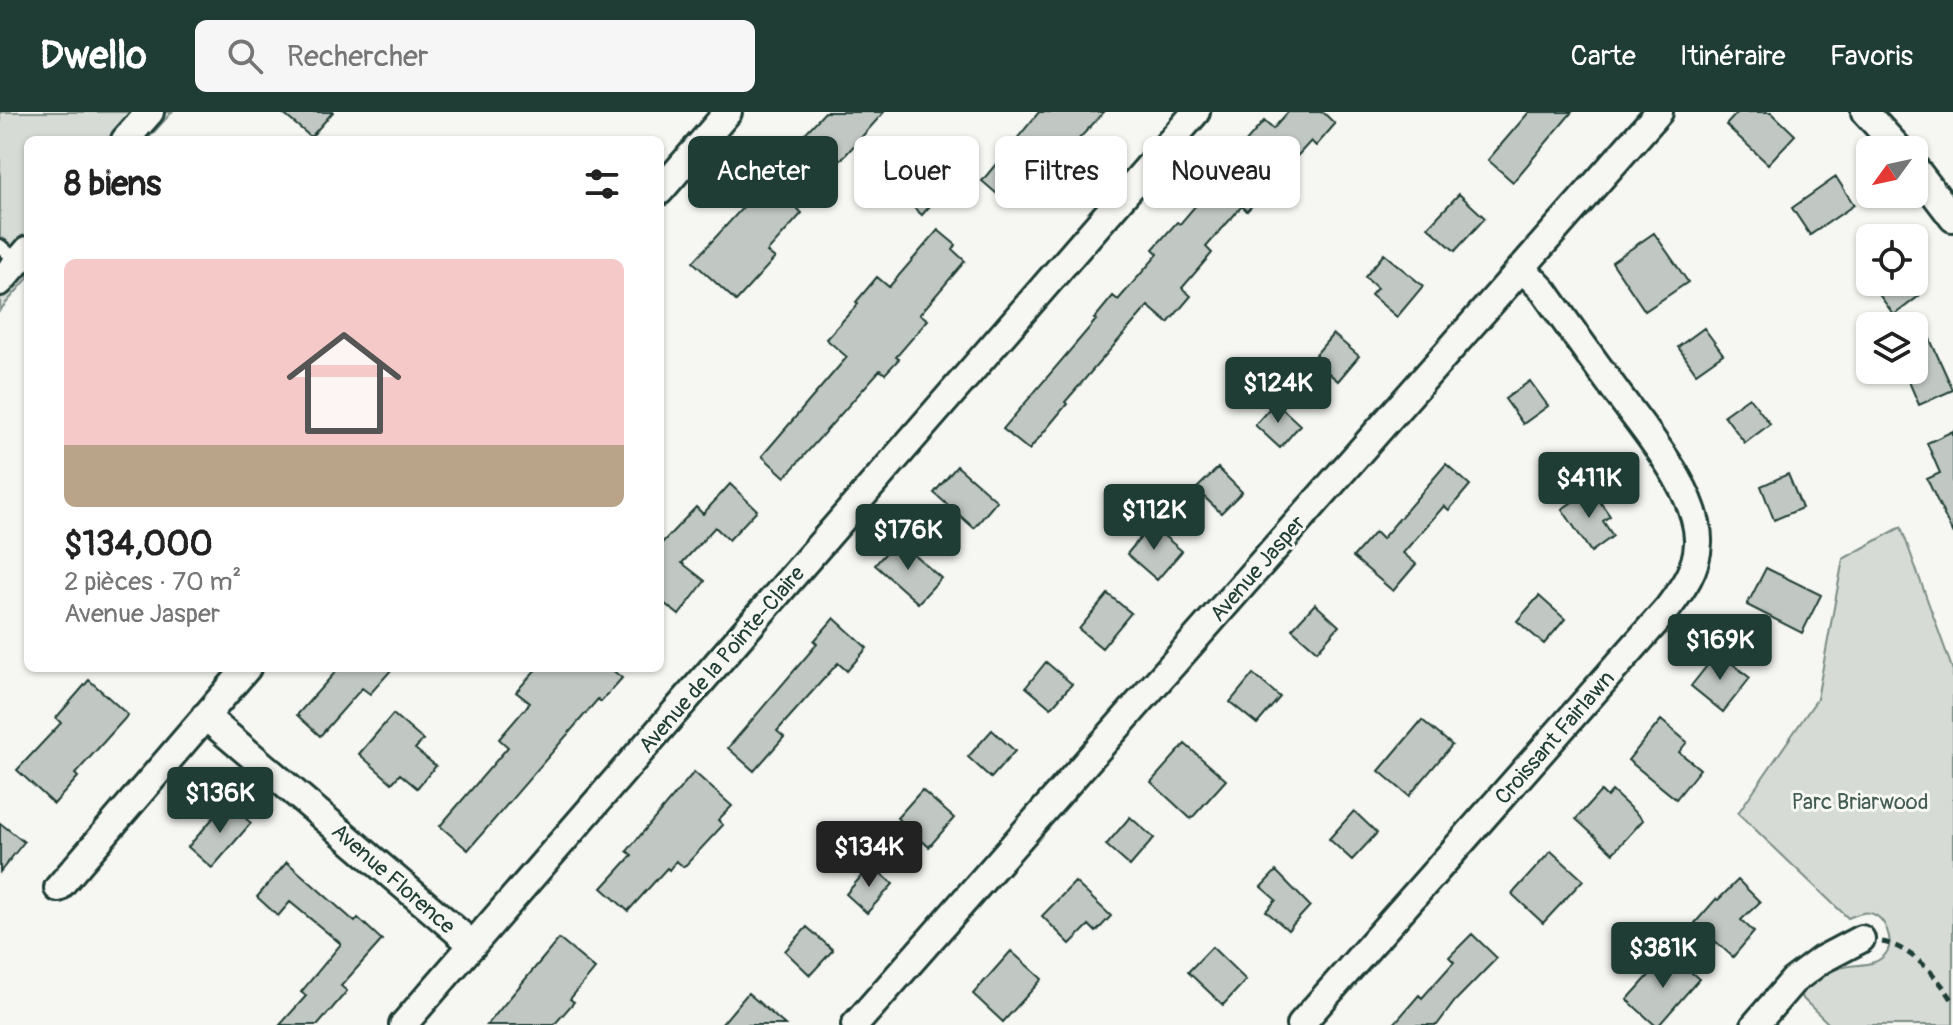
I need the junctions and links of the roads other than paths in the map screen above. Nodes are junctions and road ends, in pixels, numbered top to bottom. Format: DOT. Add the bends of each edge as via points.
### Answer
graph roads {
  1 [pos="150,112"];
  2 [pos="728,112"];
  3 [pos="1196,112"];
  4 [pos="1659,112"];
  5 [pos="1865,112"];
  6 [pos="129,136"];
  7 [pos="1887,136"];
  8 [pos="1928,185"];
  9 [pos="664,186"];
  10 [pos="1953,218"];
  11 [pos="15,253"];
  12 [pos="1522,268"];
  13 [pos="0,282"];
  14 [pos="244,672"];
  15 [pos="205,716"];
  16 [pos="58,888"];
  17 [pos="1861,939"];
  18 [pos="473,945"];
  19 [pos="403,1025"];
  20 [pos="855,1025"];
  21 [pos="1300,1025"];
  22 [pos="1755,1025"];
  1 -- 6 [label="street"];
  2 -- 9 [label="street"];
  3 -- 18 [label="street, Avenue de la Pointe-Claire"];
  4 -- 12 [label="street, Avenue Jasper"];
  5 -- 7 [label="street"];
  8 -- 10 [label="street"];
  11 -- 13 [label="street"];
  12 -- 20 [label="street, Avenue Jasper"];
  12 -- 21 [label="street, Croissant Fairlawn" via="1552,302 1679,483 1697,527 1696,560 1668,608"];
  14 -- 15 [label="street"];
  15 -- 16 [label="street"];
  15 -- 18 [label="street, Avenue Florence"];
  17 -- 22 [label="street" via="1793,981"];
  18 -- 19 [label="street, Avenue de la Pointe-Claire"];
}
